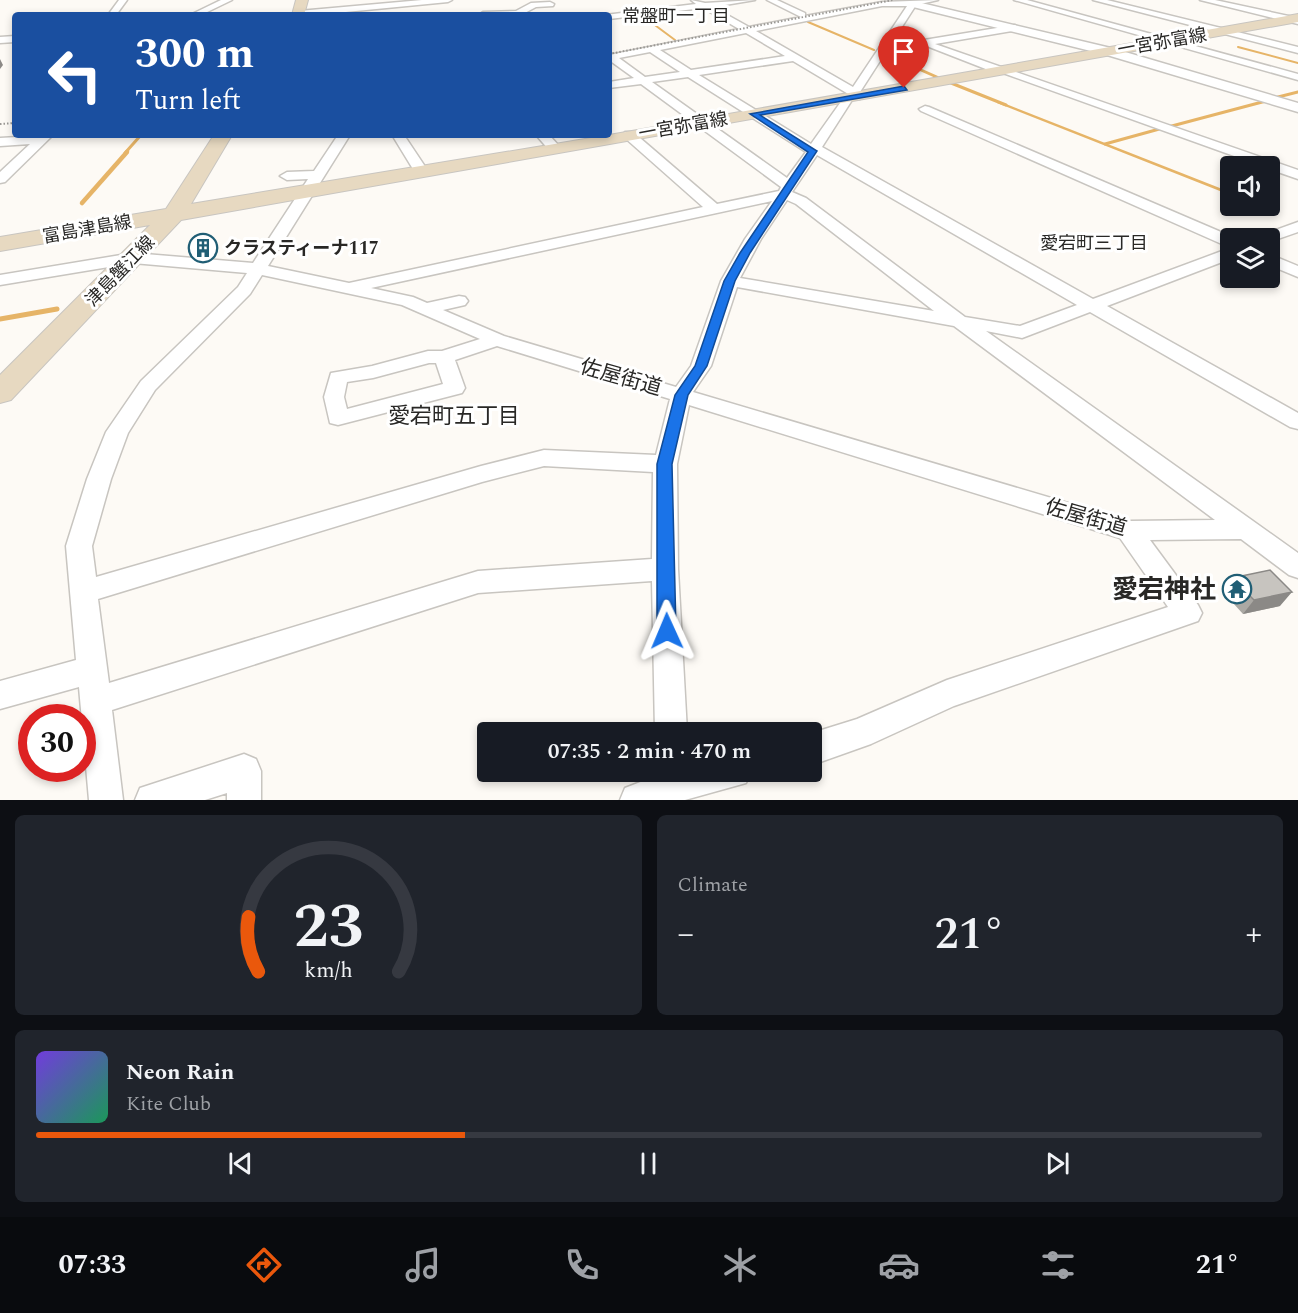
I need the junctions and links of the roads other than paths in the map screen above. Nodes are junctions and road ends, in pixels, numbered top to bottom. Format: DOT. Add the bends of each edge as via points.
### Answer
graph roads {
  1 [pos="228,0"];
  2 [pos="448,0"];
  3 [pos="695,0"];
  4 [pos="751,0"];
  5 [pos="771,0"];
  6 [pos="934,0"];
  7 [pos="1018,0"];
  8 [pos="1097,0"];
  9 [pos="1204,0"];
  10 [pos="909,2"];
  11 [pos="551,4"];
  12 [pos="630,7"];
  13 [pos="707,7"];
  14 [pos="201,12"];
  15 [pos="319,12"];
  16 [pos="520,12"];
  17 [pos="638,13"];
  18 [pos="802,15"];
  19 [pos="612,16"];
  20 [pos="1295,19"];
  21 [pos="1015,28"];
  22 [pos="748,31"];
  23 [pos="1224,31"];
  24 [pos="891,38"];
  25 [pos="902,40"];
  26 [pos="913,41"];
  27 [pos="1167,41"];
  28 [pos="924,43"];
  29 [pos="651,50"];
  30 [pos="1298,50"];
  31 [pos="1111,52"];
  32 [pos="612,57"];
  33 [pos="612,58"];
  34 [pos="795,58"];
  35 [pos="624,67"];
  36 [pos="612,69"];
  37 [pos="1002,71"];
  38 [pos="691,74"];
  39 [pos="1298,77"];
  40 [pos="643,80"];
  41 [pos="612,85"];
  42 [pos="854,95"];
  43 [pos="1298,108"];
  44 [pos="925,109"];
  45 [pos="753,114"];
  46 [pos="702,123"];
  47 [pos="629,135"];
  48 [pos="612,136"];
  49 [pos="44,138"];
  50 [pos="221,138"];
  51 [pos="342,138"];
  52 [pos="400,138"];
  53 [pos="594,138"];
  54 [pos="0,142"];
  55 [pos="548,142"];
  56 [pos="814,150"];
  57 [pos="421,171"];
  58 [pos="1298,175"];
  59 [pos="287,176"];
  60 [pos="0,179"];
  61 [pos="314,183"];
  62 [pos="786,190"];
  63 [pos="714,209"];
  64 [pos="174,214"];
  65 [pos="1298,227"];
  66 [pos="1280,234"];
  67 [pos="1220,238"];
  68 [pos="0,244"];
  69 [pos="1220,257"];
  70 [pos="134,258"];
  71 [pos="1280,265"];
  72 [pos="259,269"];
  73 [pos="1298,272"];
  74 [pos="0,280"];
  75 [pos="730,281"];
  76 [pos="350,288"];
  77 [pos="459,301"];
  78 [pos="1091,304"];
  79 [pos="426,309"];
  80 [pos="962,321"];
  81 [pos="497,340"];
  82 [pos="444,357"];
  83 [pos="10,374"];
  84 [pos="0,393"];
  85 [pos="681,395"];
  86 [pos="1298,422"];
  87 [pos="665,464"];
  88 [pos="1246,529"];
  89 [pos="1129,531"];
  90 [pos="1298,567"];
  91 [pos="665,569"];
  92 [pos="83,592"];
  93 [pos="92,670"];
  94 [pos="0,695"];
  95 [pos="96,701"];
  96 [pos="671,722"];
  97 [pos="822,746"];
  98 [pos="690,782"];
  99 [pos="674,786"];
  100 [pos="106,800"];
  101 [pos="152,800"];
  102 [pos="244,800"];
  103 [pos="637,800"];
  1 -- 14 [label="street"];
  2 -- 15 [label="street"];
  3 -- 13 [label="street"];
  4 -- 13 [label="street"];
  5 -- 18 [label="street"];
  6 -- 10 [label="street"];
  7 -- 27 [label="street"];
  8 -- 23 [label="street"];
  9 -- 20 [label="street"];
  10 -- 21 [label="street"];
  10 -- 22 [label="street"];
  10 -- 24 [label="street"];
  11 -- 16 [label="street" via="534,5"];
  12 -- 17 [label="street"];
  13 -- 17 [label="street"];
  13 -- 22 [label="street"];
  17 -- 19 [label="street"];
  20 -- 23 [label="main road, 一宮弥富線"];
  21 -- 28 [label="street"];
  21 -- 31 [label="street"];
  22 -- 29 [label="street"];
  22 -- 34 [label="street"];
  23 -- 27 [label="main road, 一宮弥富線"];
  23 -- 30 [label="street"];
  24 -- 25 [label="street"];
  24 -- 42 [label="street"];
  26 -- 28 [label="street"];
  27 -- 31 [label="main road, 一宮弥富線"];
  27 -- 39 [label="street"];
  28 -- 37 [label="street"];
  29 -- 32 [label="street"];
  29 -- 38 [label="street"];
  31 -- 37 [label="main road, 一宮弥富線"];
  31 -- 43 [label="street"];
  33 -- 35 [label="street"];
  34 -- 38 [label="street"];
  34 -- 42 [label="street"];
  35 -- 36 [label="street"];
  35 -- 40 [label="street"];
  37 -- 42 [label="main road, 一宮弥富線"];
  37 -- 58 [label="street"];
  38 -- 40 [label="street"];
  38 -- 45 [label="street"];
  40 -- 41 [label="street"];
  40 -- 46 [label="street"];
  42 -- 45 [label="main road, 一宮弥富線"];
  42 -- 56 [label="street"];
  44 -- 67 [label="street"];
  45 -- 46 [label="main road, 一宮弥富線"];
  45 -- 56 [label="street"];
  46 -- 47 [label="main road, 一宮弥富線"];
  46 -- 62 [label="street"];
  47 -- 48 [label="main road, 一宮弥富線"];
  47 -- 63 [label="street"];
  49 -- 54 [label="street"];
  49 -- 60 [label="street"];
  50 -- 64 [label="main road, 津島蟹江線"];
  51 -- 61 [label="street"];
  52 -- 57 [label="street"];
  53 -- 55 [label="main road, 一宮弥富線"];
  55 -- 57 [label="main road, 一宮弥富線"];
  56 -- 62 [label="street"];
  56 -- 78 [label="street"];
  57 -- 61 [label="main road, 一宮弥富線"];
  59 -- 61 [label="street"];
  61 -- 64 [label="main road, 一宮弥富線"];
  61 -- 72 [label="street"];
  62 -- 63 [label="street"];
  62 -- 75 [label="street"];
  62 -- 80 [label="street"];
  63 -- 76 [label="street"];
  64 -- 68 [label="main road, 富島津島線"];
  64 -- 70 [label="main road, 津島蟹江線"];
  65 -- 66 [label="street"];
  69 -- 78 [label="street"];
  70 -- 72 [label="street, 佐屋街道"];
  70 -- 74 [label="street, 佐屋街道"];
  70 -- 83 [label="main road, 津島蟹江線"];
  71 -- 73 [label="street"];
  72 -- 76 [label="street, 佐屋街道"];
  72 -- 92 [label="street" via="244,290 148,387 117,432 79,546"];
  75 -- 80 [label="street"];
  75 -- 85 [label="street" via="701,366"];
  76 -- 79 [label="street, 佐屋街道"];
  77 -- 79 [label="street"];
  78 -- 80 [label="street" via="1022,332"];
  78 -- 86 [label="street"];
  79 -- 81 [label="street, 佐屋街道"];
  80 -- 88 [label="street"];
  81 -- 82 [label="street"];
  81 -- 85 [label="street, 佐屋街道"];
  82 -- 82 [label="street" via="338,377 334,397 338,418 455,388"];
  83 -- 84 [label="main road, 津島蟹江線"];
  85 -- 87 [label="street"];
  85 -- 89 [label="street, 佐屋街道"];
  87 -- 91 [label="street"];
  87 -- 92 [label="street" via="544,458"];
  88 -- 89 [label="street, 佐屋街道"];
  88 -- 90 [label="street"];
  89 -- 97 [label="street" via="1188,613 947,694"];
  91 -- 95 [label="street" via="478,582"];
  91 -- 96 [label="street"];
  92 -- 93 [label="street"];
  93 -- 94 [label="street"];
  93 -- 95 [label="street"];
  95 -- 100 [label="street"];
  98 -- 99 [label="street"];
  99 -- 103 [label="street"];
  101 -- 102 [label="street" via="244,771"];
}
